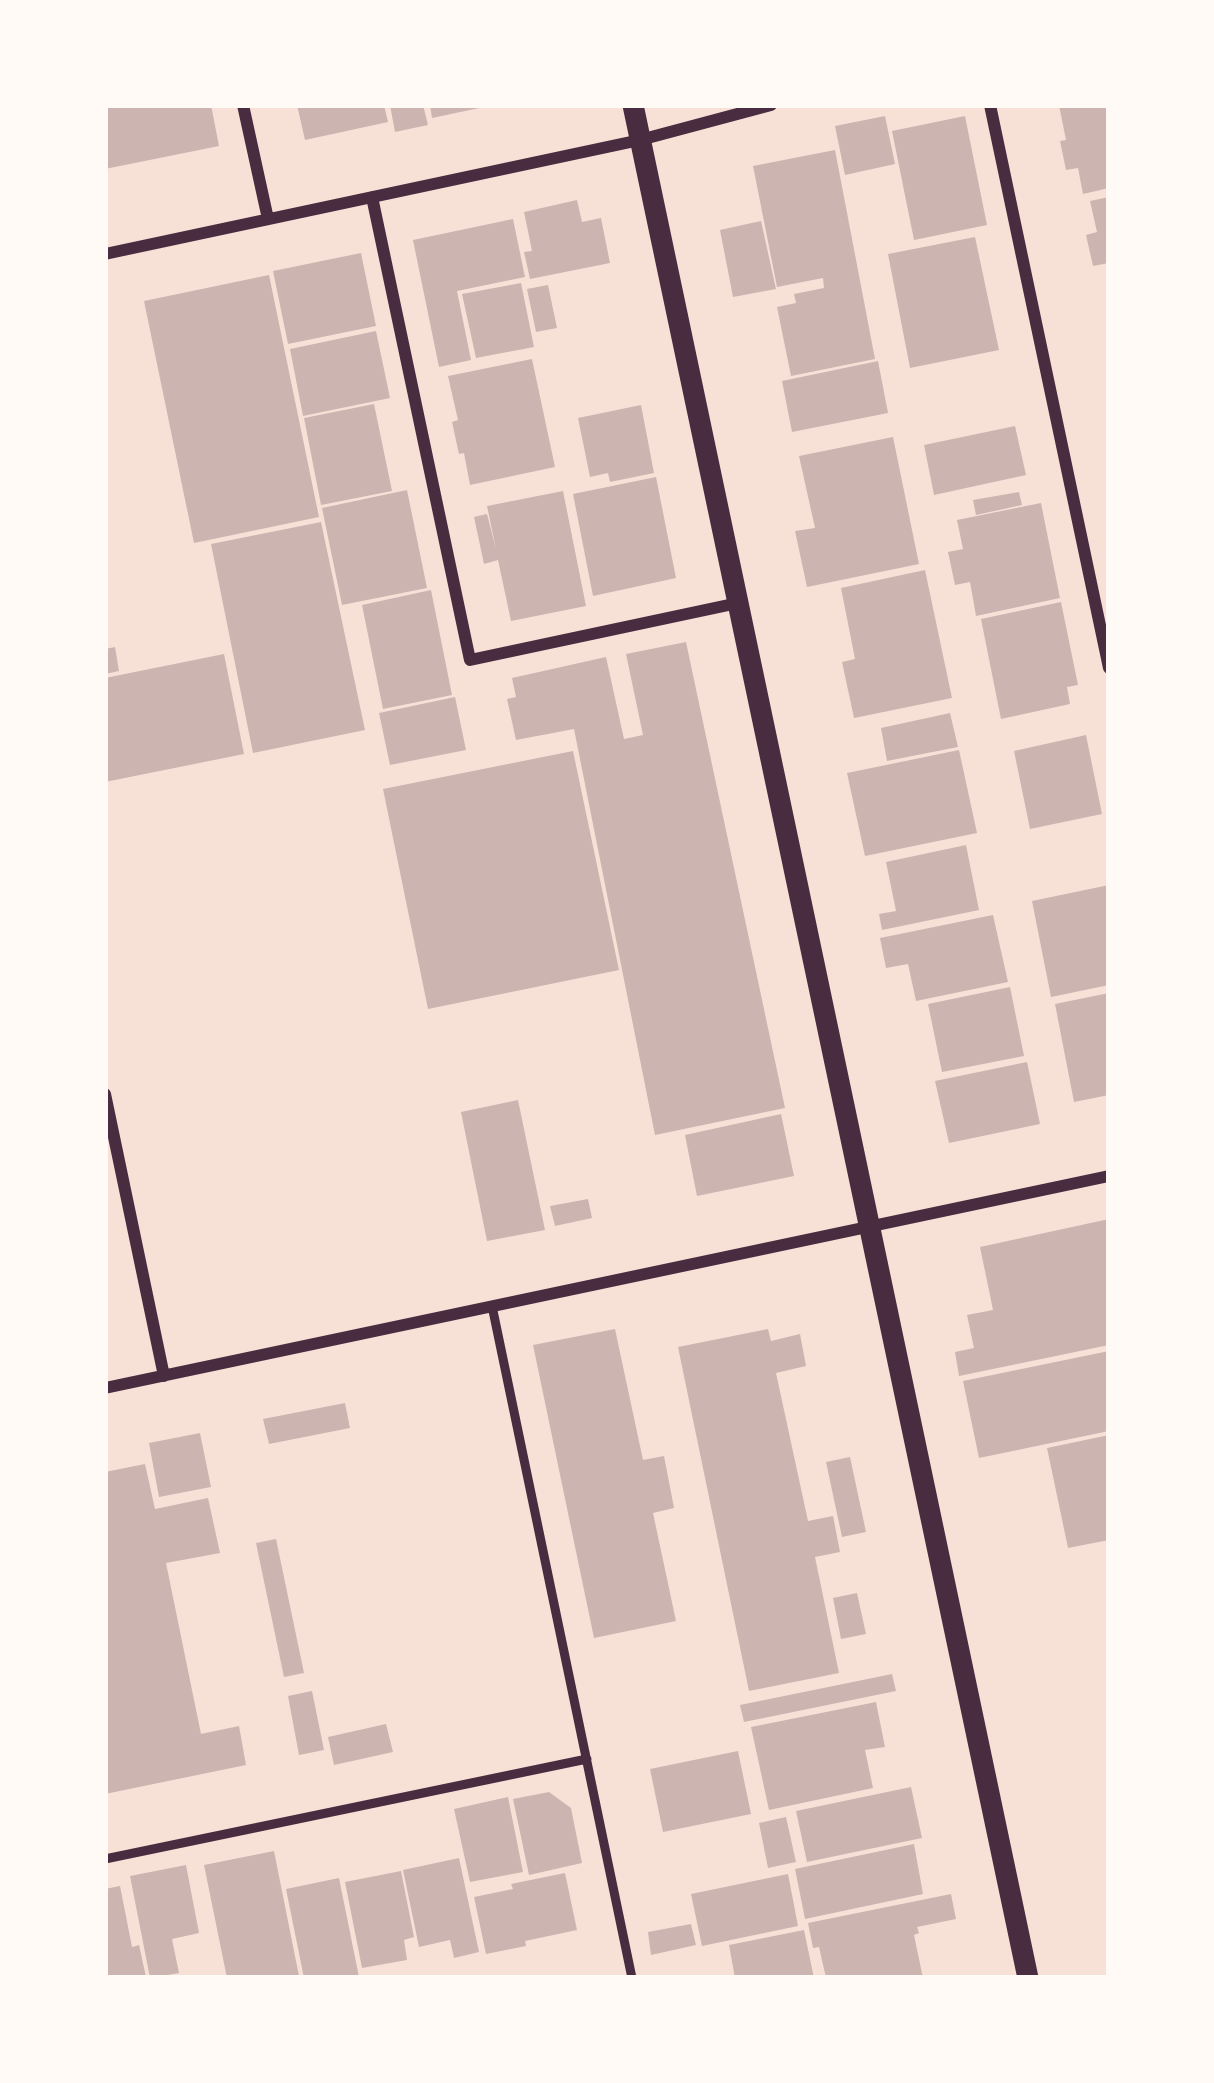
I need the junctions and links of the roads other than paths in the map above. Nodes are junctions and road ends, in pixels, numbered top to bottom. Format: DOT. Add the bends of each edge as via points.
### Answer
graph roads {
  1 [pos="242,105"];
  2 [pos="633,105"];
  3 [pos="771,105"];
  4 [pos="990,105"];
  5 [pos="640,140"];
  6 [pos="372,197"];
  7 [pos="268,219"];
  8 [pos="105,254"];
  9 [pos="738,604"];
  10 [pos="1109,668"];
  11 [pos="105,1094"];
  12 [pos="1109,1176"];
  13 [pos="870,1226"];
  14 [pos="492,1306"];
  15 [pos="164,1376"];
  16 [pos="105,1388"];
  17 [pos="586,1759"];
  18 [pos="105,1859"];
  19 [pos="632,1978"];
  20 [pos="1028,1978"];
  1 -- 7 [label="street"];
  2 -- 5 [label="street"];
  3 -- 5 [label="street"];
  4 -- 10 [label="street"];
  5 -- 6 [label="street"];
  5 -- 9 [label="street"];
  6 -- 7 [label="street"];
  6 -- 9 [label="street" via="470,660"];
  7 -- 8 [label="street"];
  9 -- 13 [label="street"];
  11 -- 15 [label="street"];
  12 -- 13 [label="street"];
  13 -- 14 [label="street"];
  13 -- 20 [label="street"];
  14 -- 15 [label="street"];
  14 -- 17 [label="lane"];
  15 -- 16 [label="street"];
  17 -- 18 [label="lane"];
  17 -- 19 [label="lane"];
}
